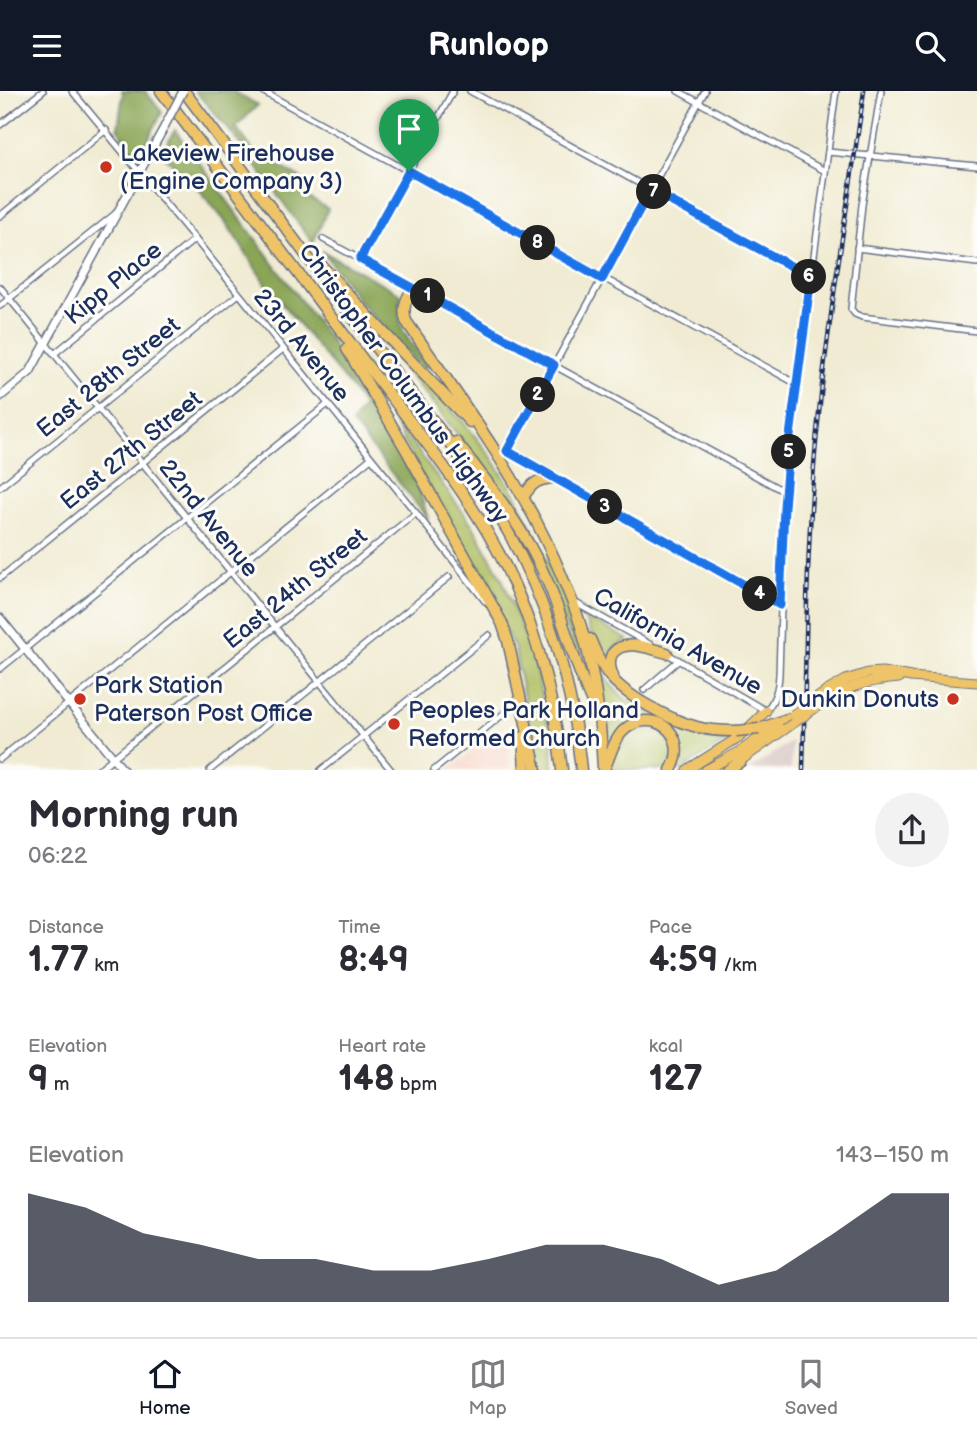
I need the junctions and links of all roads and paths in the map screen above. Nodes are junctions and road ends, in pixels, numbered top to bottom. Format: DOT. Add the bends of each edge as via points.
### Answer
graph roads {
  1 [pos="43,91"];
  2 [pos="72,91"];
  3 [pos="161,91"];
  4 [pos="184,91"];
  5 [pos="262,91"];
  6 [pos="453,91"];
  7 [pos="470,91"];
  8 [pos="678,91"];
  9 [pos="705,91"];
  10 [pos="836,91"];
  11 [pos="881,91"];
  12 [pos="699,102"];
  13 [pos="0,125"];
  14 [pos="106,130"];
  15 [pos="828,152"];
  16 [pos="871,156"];
  17 [pos="977,166"];
  18 [pos="140,171"];
  19 [pos="409,171"];
  20 [pos="825,171"];
  21 [pos="650,190"];
  22 [pos="118,211"];
  23 [pos="0,216"];
  24 [pos="292,234"];
  25 [pos="195,239"];
  26 [pos="323,239"];
  27 [pos="857,248"];
  28 [pos="360,259"];
  29 [pos="977,263"];
  30 [pos="811,277"];
  31 [pos="602,279"];
  32 [pos="0,287"];
  33 [pos="412,288"];
  34 [pos="239,294"];
  35 [pos="9,299"];
  36 [pos="320,303"];
  37 [pos="0,306"];
  38 [pos="357,324"];
  39 [pos="977,331"];
  40 [pos="45,344"];
  41 [pos="283,349"];
  42 [pos="54,354"];
  43 [pos="554,365"];
  44 [pos="797,384"];
  45 [pos="0,397"];
  46 [pos="328,404"];
  47 [pos="97,408"];
  48 [pos="492,444"];
  49 [pos="503,453"];
  50 [pos="371,458"];
  51 [pos="142,463"];
  52 [pos="554,478"];
  53 [pos="0,487"];
  54 [pos="786,492"];
  55 [pos="524,496"];
  56 [pos="416,513"];
  57 [pos="186,517"];
  58 [pos="231,572"];
  59 [pos="449,577"];
  60 [pos="0,578"];
  61 [pos="572,601"];
  62 [pos="780,605"];
  63 [pos="577,615"];
  64 [pos="0,618"];
  65 [pos="502,623"];
  66 [pos="275,627"];
  67 [pos="489,635"];
  68 [pos="25,649"];
  69 [pos="667,653"];
  70 [pos="679,660"];
  71 [pos="0,669"];
  72 [pos="319,681"];
  73 [pos="977,682"];
  74 [pos="618,685"];
  75 [pos="644,690"];
  76 [pos="827,695"];
  77 [pos="69,703"];
  78 [pos="522,703"];
  79 [pos="508,711"];
  80 [pos="766,711"];
  81 [pos="600,720"];
  82 [pos="788,721"];
  83 [pos="364,736"];
  84 [pos="113,758"];
  85 [pos="0,759"];
  86 [pos="741,761"];
  87 [pos="98,770"];
  88 [pos="123,770"];
  89 [pos="210,770"];
  90 [pos="321,770"];
  91 [pos="391,770"];
  92 [pos="434,770"];
  93 [pos="525,770"];
  94 [pos="536,770"];
  95 [pos="562,770"];
  96 [pos="580,770"];
  97 [pos="603,770"];
  98 [pos="671,770"];
  99 [pos="687,770"];
  100 [pos="706,770"];
  101 [pos="723,770"];
  102 [pos="728,770"];
  1 -- 13 [label="street"];
  2 -- 14 [label="street, 23rd Avenue"];
  3 -- 36 [label="highway, Christopher Columbus Highway"];
  4 -- 18 [label="street, bridge"];
  4 -- 24 [label="highway, Christopher Columbus Highway"];
  5 -- 19 [label="street"];
  6 -- 19 [label="street"];
  7 -- 21 [label="street"];
  8 -- 12 [label="street"];
  9 -- 12 [label="street"];
  10 -- 15 [label="street"];
  11 -- 16 [label="street"];
  12 -- 20 [label="street"];
  12 -- 21 [label="street"];
  14 -- 18 [label="street, 23rd Avenue"];
  14 -- 23 [label="street"];
  15 -- 16 [label="street"];
  15 -- 20 [label="street"];
  16 -- 17 [label="street"];
  16 -- 27 [label="street"];
  18 -- 22 [label="street"];
  18 -- 25 [label="street, 23rd Avenue"];
  19 -- 28 [label="street"];
  19 -- 31 [label="street"];
  20 -- 30 [label="street"];
  21 -- 30 [label="street"];
  21 -- 31 [label="street"];
  22 -- 35 [label="street"];
  22 -- 40 [label="street"];
  24 -- 38 [label="highway, Christopher Columbus Highway"];
  24 -- 48 [label="highway"];
  25 -- 34 [label="street, 23rd Avenue"];
  25 -- 42 [label="street, Kipp Place"];
  26 -- 28 [label="street"];
  27 -- 29 [label="street"];
  27 -- 39 [label="street" via="851,309 857,315"];
  28 -- 33 [label="street"];
  30 -- 44 [label="street"];
  31 -- 43 [label="street"];
  31 -- 44 [label="street"];
  32 -- 35 [label="street, 22nd Avenue"];
  33 -- 43 [label="street"];
  33 -- 48 [label="highway" via="405,302 406,321"];
  34 -- 41 [label="street, 23rd Avenue"];
  34 -- 47 [label="street, East 28th Street"];
  35 -- 37 [label="street"];
  35 -- 40 [label="street, 22nd Avenue"];
  36 -- 65 [label="highway"];
  36 -- 95 [label="highway, Christopher Columbus Highway" via="462,492 504,563 543,663"];
  38 -- 81 [label="highway" via="375,337 519,527 548,583"];
  38 -- 96 [label="highway, Christopher Columbus Highway" via="477,481 526,565 563,666"];
  40 -- 42 [label="street, 22nd Avenue"];
  40 -- 45 [label="street" via="30,372"];
  41 -- 46 [label="street, 23rd Avenue"];
  41 -- 51 [label="street, East 27th Street"];
  42 -- 47 [label="street, 22nd Avenue"];
  43 -- 49 [label="street"];
  43 -- 54 [label="street"];
  44 -- 54 [label="street"];
  46 -- 50 [label="street, 23rd Avenue"];
  46 -- 57 [label="street"];
  47 -- 51 [label="street, 22nd Avenue"];
  47 -- 53 [label="street, East 28th Street"];
  48 -- 49 [label="highway"];
  49 -- 52 [label="street"];
  49 -- 55 [label="highway"];
  50 -- 56 [label="street, 23rd Avenue"];
  50 -- 58 [label="street"];
  51 -- 57 [label="street, 22nd Avenue"];
  51 -- 60 [label="street, East 27th Street"];
  52 -- 55 [label="highway" via="542,479"];
  52 -- 62 [label="street"];
  54 -- 62 [label="street"];
  55 -- 61 [label="highway"];
  56 -- 65 [label="street, 23rd Avenue"];
  56 -- 66 [label="street, East 24th Street"];
  57 -- 58 [label="street, 22nd Avenue"];
  57 -- 68 [label="street"];
  58 -- 66 [label="street, 22nd Avenue"];
  58 -- 77 [label="street"];
  59 -- 72 [label="street"];
  61 -- 63 [label="highway"];
  61 -- 69 [label="street, California Avenue"];
  62 -- 80 [label="street" via="777,691"];
  63 -- 74 [label="highway" via="603,667"];
  63 -- 81 [label="highway"];
  64 -- 68 [label="street"];
  65 -- 78 [label="highway"];
  66 -- 72 [label="street, 22nd Avenue"];
  66 -- 84 [label="street, East 24th Street"];
  67 -- 83 [label="street"];
  68 -- 71 [label="street"];
  68 -- 77 [label="street"];
  69 -- 70 [label="street, California Avenue"];
  69 -- 74 [label="highway" via="620,647 610,665"];
  70 -- 75 [label="street"];
  70 -- 80 [label="street, California Avenue"];
  72 -- 83 [label="street, 22nd Avenue"];
  72 -- 89 [label="street"];
  73 -- 76 [label="main road" via="882,671 846,680"];
  74 -- 82 [label="highway, bridge" via="639,700 714,731 759,729"];
  76 -- 82 [label="main road, bridge"];
  76 -- 82 [label="main road, bridge"];
  77 -- 84 [label="street"];
  77 -- 85 [label="street"];
  78 -- 93 [label="highway"];
  78 -- 94 [label="highway"];
  79 -- 92 [label="street"];
  80 -- 99 [label="main road" via="739,737"];
  81 -- 97 [label="highway"];
  82 -- 86 [label="main road"];
  82 -- 100 [label="main road"];
  83 -- 90 [label="street"];
  83 -- 91 [label="street, 22nd Avenue"];
  84 -- 87 [label="street, East 24th Street"];
  84 -- 88 [label="street"];
  86 -- 101 [label="main road"];
  86 -- 102 [label="highway"];
  97 -- 98 [label="highway" via="621,734 649,721 667,728 676,739"];
}
